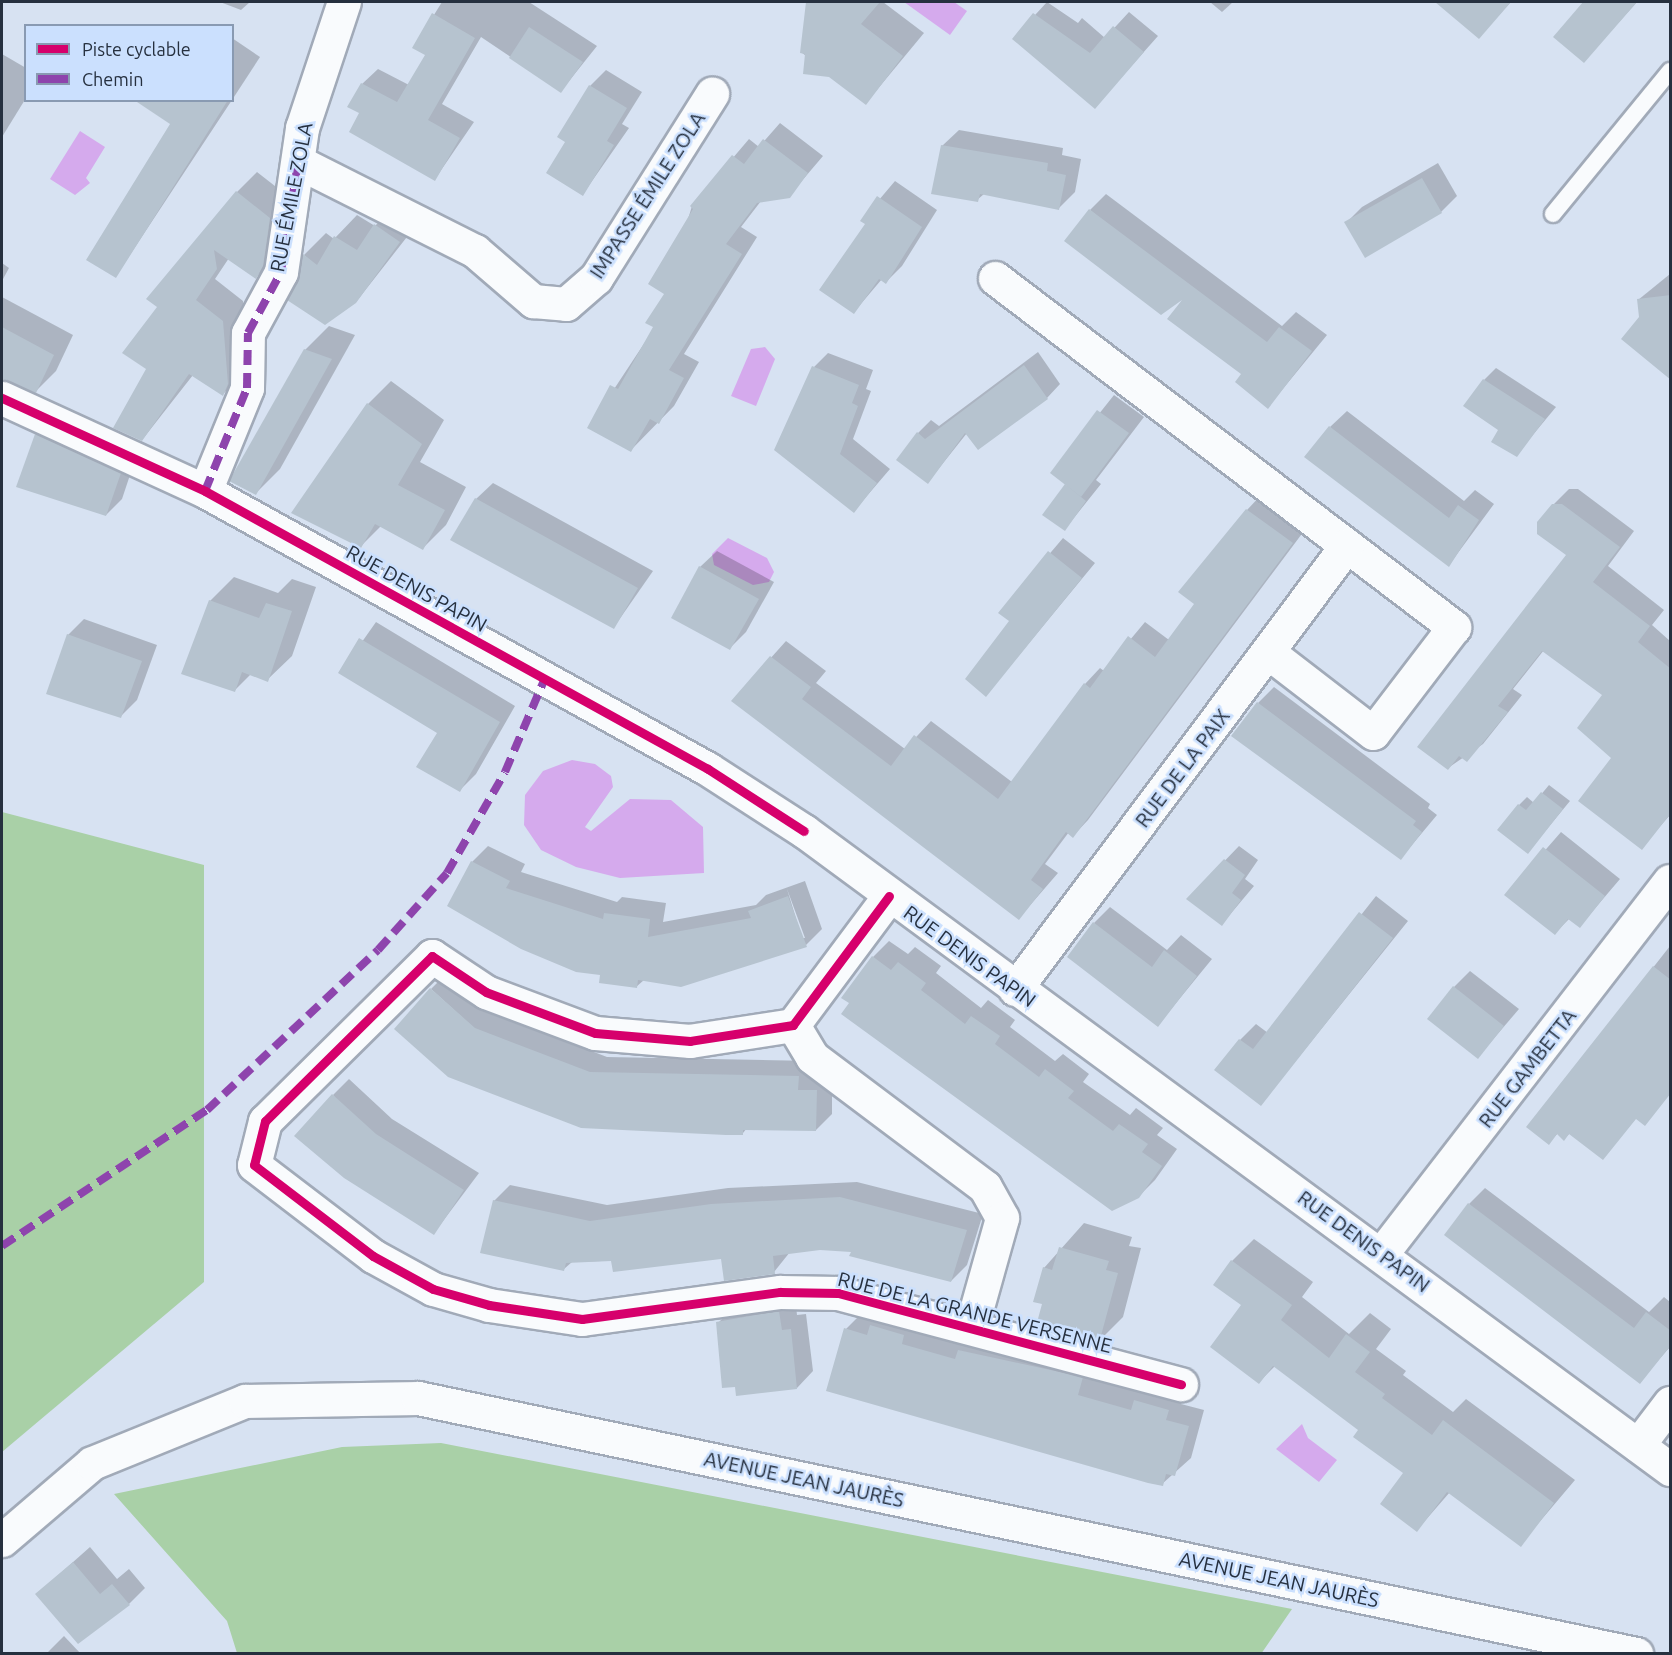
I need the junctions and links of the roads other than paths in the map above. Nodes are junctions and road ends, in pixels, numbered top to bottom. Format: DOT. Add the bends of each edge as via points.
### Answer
graph roads {
  1 [pos="344,2"];
  2 [pos="1671,71"];
  3 [pos="712,94"];
  4 [pos="298,162"];
  5 [pos="1553,214"];
  6 [pos="995,278"];
  7 [pos="2,398"];
  8 [pos="205,491"];
  9 [pos="1347,545"];
  10 [pos="1268,652"];
  11 [pos="1671,881"];
  12 [pos="890,896"];
  13 [pos="1015,989"];
  14 [pos="794,1025"];
  15 [pos="1382,1253"];
  16 [pos="972,1325"];
  17 [pos="1180,1384"];
  18 [pos="1671,1403"];
  19 [pos="1638,1445"];
  20 [pos="1671,1469"];
  21 [pos="2,1540"];
  22 [pos="1636,1653"];
  1 -- 4 [label="street, RUE ÉMILE ZOLA" via="302,128"];
  2 -- 5 [label="lane"];
  3 -- 4 [label="street, IMPASSE ÉMILE ZOLA" via="596,278 566,304 533,301 475,251"];
  4 -- 8 [label="street, RUE ÉMILE ZOLA" via="280,273 248,333 247,388"];
  6 -- 9 [label="street"];
  7 -- 8 [label="street, RUE DENIS PAPIN"];
  8 -- 12 [label="street, RUE DENIS PAPIN" via="708,769 804,831"];
  9 -- 10 [label="street, RUE DE LA PAIX"];
  9 -- 10 [label="street" via="1454,627 1373,733"];
  10 -- 13 [label="street, RUE DE LA PAIX"];
  11 -- 15 [label="street, RUE GAMBETTA"];
  12 -- 13 [label="street, RUE DENIS PAPIN"];
  12 -- 14 [label="street" via="802,1007"];
  13 -- 15 [label="street, RUE DENIS PAPIN"];
  14 -- 16 [label="street" via="812,1057 985,1187 1002,1218"];
  14 -- 16 [label="street, RUE DE LA GRANDE VERSENNE" via="690,1041 595,1033 486,992 432,956 265,1121 254,1164 373,1256 433,1289 489,1305 582,1319 780,1292 838,1293"];
  15 -- 19 [label="street, RUE DENIS PAPIN"];
  16 -- 17 [label="street, RUE DE LA GRANDE VERSENNE"];
  18 -- 19 [label="street"];
  19 -- 20 [label="street, RUE DENIS PAPIN"];
  21 -- 22 [label="street, AVENUE JEAN JAURÈS" via="92,1463 245,1401 418,1398"];
}
